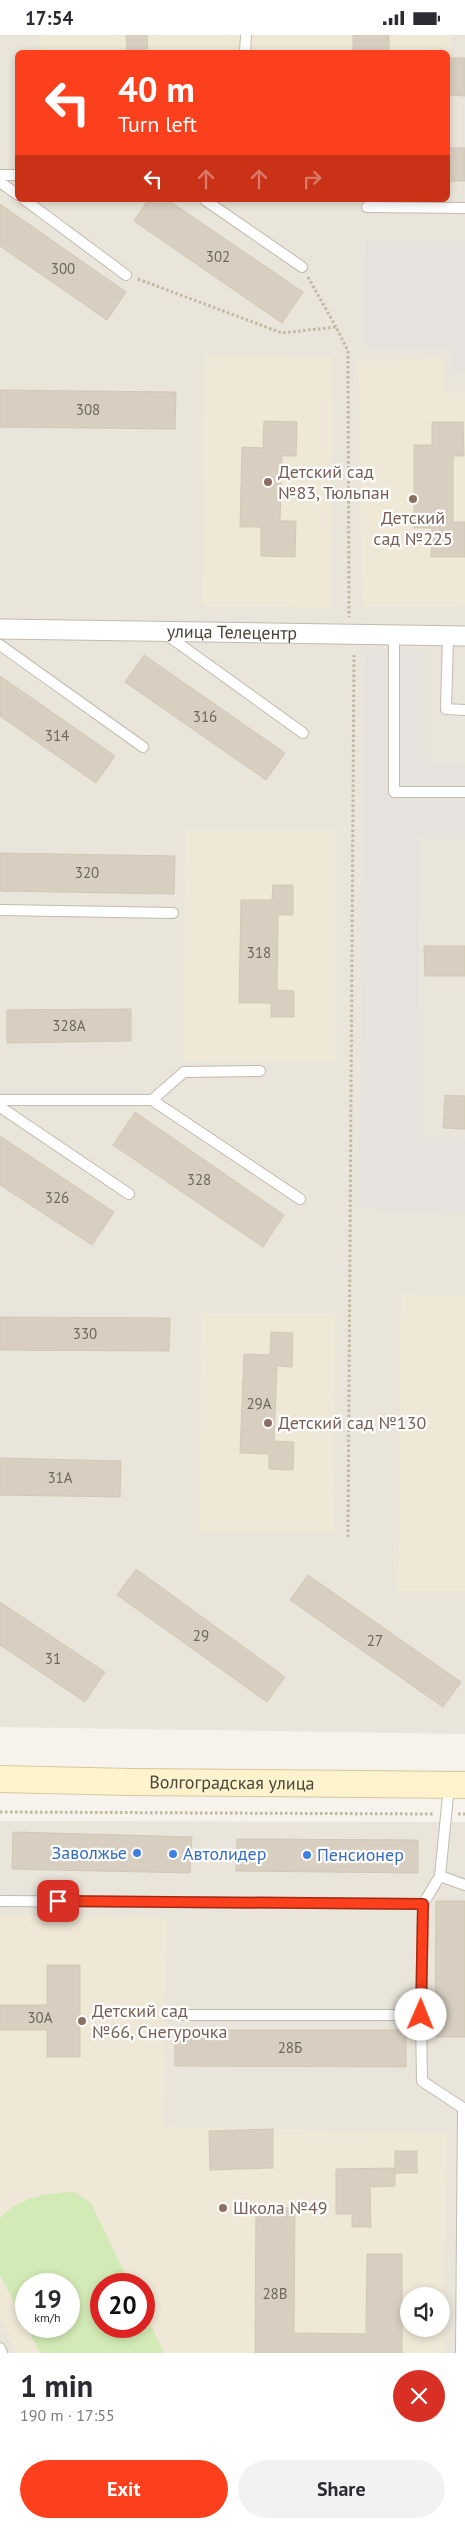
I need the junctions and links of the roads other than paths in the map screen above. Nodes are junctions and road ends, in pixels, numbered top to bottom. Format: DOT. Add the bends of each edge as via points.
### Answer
graph roads {
  1 [pos="246,35"];
  2 [pos="245,50"];
  3 [pos="0,175"];
  4 [pos="15,175"];
  5 [pos="0,182"];
  6 [pos="15,193"];
  7 [pos="28,202"];
  8 [pos="208,202"];
  9 [pos="367,207"];
  10 [pos="465,208"];
  11 [pos="302,267"];
  12 [pos="126,275"];
  13 [pos="0,629"];
  14 [pos="161,631"];
  15 [pos="394,635"];
  16 [pos="456,636"];
  17 [pos="0,645"];
  18 [pos="465,710"];
  19 [pos="303,733"];
  20 [pos="142,747"];
  21 [pos="465,792"];
  22 [pos="0,910"];
  23 [pos="173,913"];
  24 [pos="260,1071"];
  25 [pos="0,1099"];
  26 [pos="152,1100"];
  27 [pos="0,1107"];
  28 [pos="129,1194"];
  29 [pos="300,1199"];
  30 [pos="0,1779"];
  31 [pos="457,1785"];
  32 [pos="440,1876"];
  33 [pos="465,1885"];
  34 [pos="0,1901"];
  35 [pos="423,1904"];
  36 [pos="184,2015"];
  37 [pos="421,2015"];
  38 [pos="0,2348"];
  39 [pos="2,2353"];
  40 [pos="461,2353"];
  1 -- 2 [label="lane"];
  3 -- 4 [label="lane"];
  5 -- 6 [label="lane"];
  7 -- 12 [label="lane"];
  8 -- 11 [label="lane"];
  9 -- 10 [label="lane"];
  13 -- 14 [label="street, улица Телецентр"];
  14 -- 15 [label="street, улица Телецентр"];
  14 -- 19 [label="lane"];
  15 -- 16 [label="street, улица Телецентр"];
  15 -- 21 [label="lane" via="394,792"];
  16 -- 18 [label="lane" via="446,709"];
  17 -- 20 [label="lane"];
  22 -- 23 [label="lane"];
  24 -- 26 [label="lane" via="184,1072"];
  25 -- 26 [label="lane"];
  26 -- 29 [label="lane"];
  27 -- 28 [label="lane"];
  30 -- 31 [label="main road, Волгоградская улица"];
  31 -- 32 [label="lane" via="446,1814"];
  32 -- 33 [label="lane"];
  32 -- 35 [label="lane"];
  34 -- 35 [label="lane"];
  35 -- 37 [label="lane"];
  36 -- 37 [label="lane"];
  37 -- 40 [label="lane" via="422,2081 463,2108"];
  38 -- 39 [label="lane"];
}
